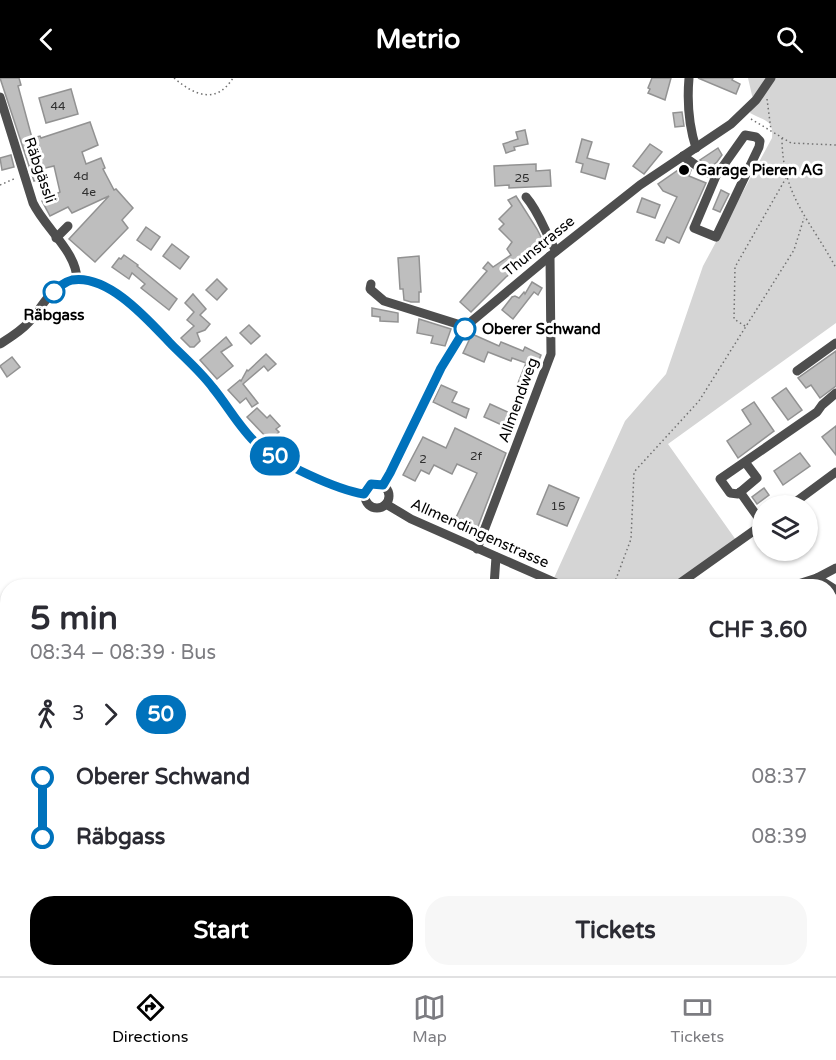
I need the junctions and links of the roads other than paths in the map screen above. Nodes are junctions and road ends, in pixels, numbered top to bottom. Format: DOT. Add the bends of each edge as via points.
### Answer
graph roads {
  1 [pos="689,78"];
  2 [pos="771,78"];
  3 [pos="0,97"];
  4 [pos="696,148"];
  5 [pos="683,156"];
  6 [pos="716,176"];
  7 [pos="526,197"];
  8 [pos="68,226"];
  9 [pos="56,238"];
  10 [pos="553,253"];
  11 [pos="77,280"];
  12 [pos="371,284"];
  13 [pos="467,327"];
  14 [pos="836,343"];
  15 [pos="0,344"];
  16 [pos="797,371"];
  17 [pos="836,393"];
  18 [pos="745,462"];
  19 [pos="836,472"];
  20 [pos="383,485"];
  21 [pos="740,492"];
  22 [pos="364,494"];
  23 [pos="804,495"];
  24 [pos="386,504"];
  25 [pos="752,509"];
  26 [pos="752,531"];
  27 [pos="477,549"];
  28 [pos="496,557"];
  29 [pos="836,568"];
  30 [pos="817,578"];
  31 [pos="494,579"];
  32 [pos="546,579"];
  33 [pos="686,579"];
  34 [pos="814,579"];
  1 -- 4 [label="street" via="688,100"];
  2 -- 4 [label="street, Thunstrasse" via="743,114"];
  3 -- 9 [label="street, Räbgässli" via="33,203"];
  4 -- 5 [label="street, Thunstrasse"];
  5 -- 6 [label="street"];
  5 -- 10 [label="street, Thunstrasse"];
  6 -- 6 [label="street" via="744,135 760,141 716,237 694,228"];
  7 -- 10 [label="street" via="536,210"];
  8 -- 9 [label="street"];
  9 -- 11 [label="street, Räbgässli" via="75,265"];
  10 -- 13 [label="street, Thunstrasse"];
  10 -- 27 [label="street, Allmendweg" via="551,354"];
  11 -- 15 [label="street" via="60,286 28,323"];
  11 -- 22 [label="street" via="100,285 132,304 198,370 260,447 331,485"];
  12 -- 13 [label="street" via="370,289 384,301"];
  13 -- 20 [label="street, Thunstrasse" via="441,368"];
  14 -- 16 [label="street"];
  17 -- 18 [label="street" via="818,412"];
  18 -- 21 [label="street" via="757,478"];
  18 -- 21 [label="street" via="720,479 730,493"];
  19 -- 23 [label="street"];
  20 -- 22 [label="street" via="371,484"];
  20 -- 24 [label="street" via="389,496"];
  21 -- 25 [label="street"];
  22 -- 24 [label="street" via="372,507"];
  24 -- 27 [label="street, Allmendingenstrasse"];
  26 -- 33 [label="street"];
  27 -- 28 [label="street, Allmendingenstrasse"];
  28 -- 31 [label="street"];
  28 -- 32 [label="street, Allmendingenstrasse"];
  29 -- 30 [label="street"];
  30 -- 34 [label="street"];
}
